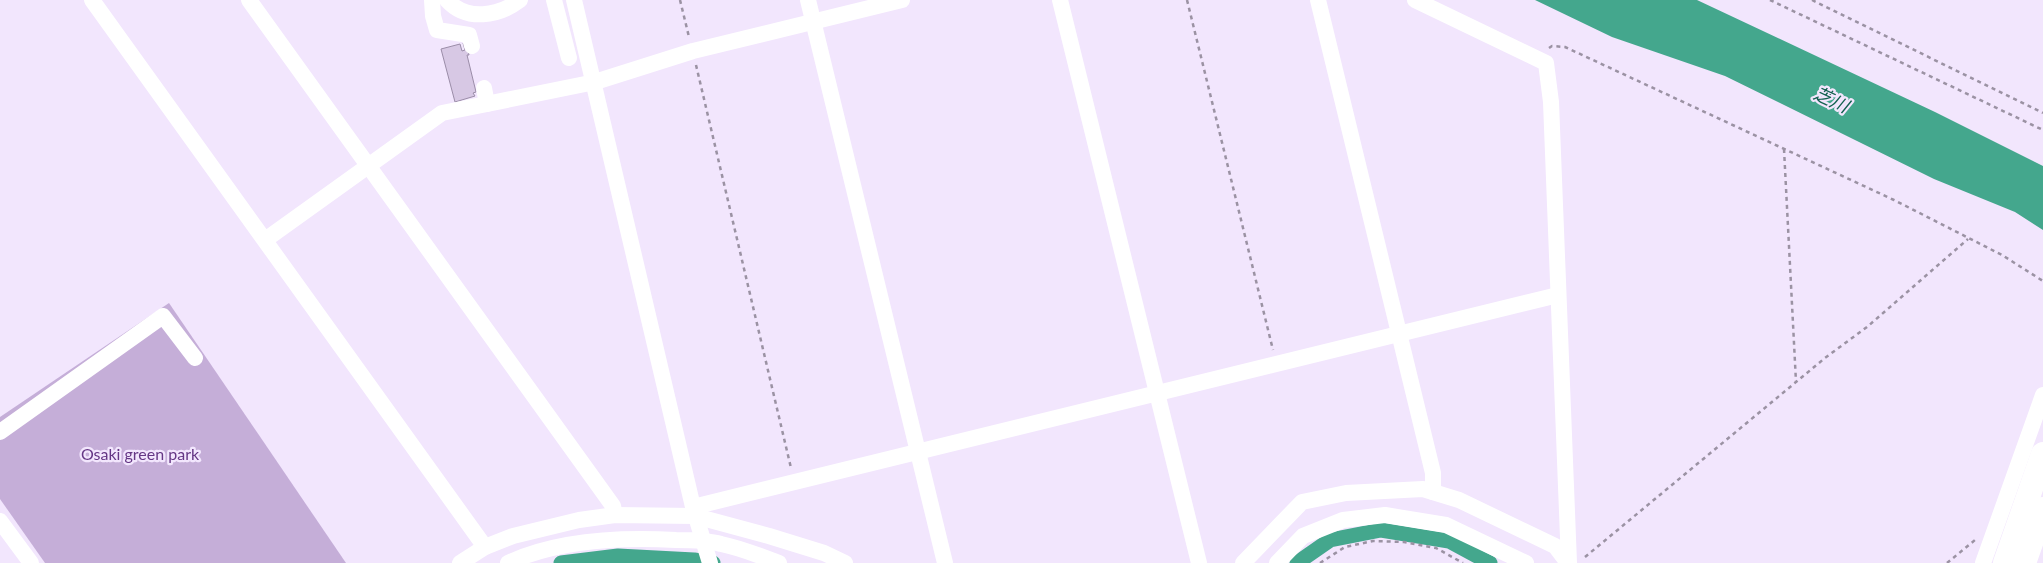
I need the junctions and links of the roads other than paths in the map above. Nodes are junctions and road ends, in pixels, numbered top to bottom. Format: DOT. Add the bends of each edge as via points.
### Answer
graph roads {
  1 [pos="92,0"];
  2 [pos="249,0"];
  3 [pos="432,0"];
  4 [pos="447,0"];
  5 [pos="520,0"];
  6 [pos="554,0"];
  7 [pos="574,0"];
  8 [pos="808,0"];
  9 [pos="902,0"];
  10 [pos="1060,0"];
  11 [pos="1318,0"];
  12 [pos="1415,0"];
  13 [pos="504,5"];
  14 [pos="814,21"];
  15 [pos="472,46"];
  16 [pos="569,58"];
  17 [pos="595,82"];
  18 [pos="368,166"];
  19 [pos="264,240"];
  20 [pos="1558,294"];
  21 [pos="1398,333"];
  22 [pos="195,358"];
  23 [pos="1157,394"];
  24 [pos="2043,395"];
  25 [pos="0,432"];
  26 [pos="918,452"];
  27 [pos="2043,454"];
  28 [pos="1433,492"];
  29 [pos="2043,509"];
  30 [pos="694,512"];
  31 [pos="615,515"];
  32 [pos="0,521"];
  33 [pos="705,544"];
  34 [pos="485,547"];
  35 [pos="31,563"];
  36 [pos="460,563"];
  37 [pos="508,563"];
  38 [pos="710,563"];
  39 [pos="779,563"];
  40 [pos="845,563"];
  41 [pos="945,563"];
  42 [pos="1199,563"];
  43 [pos="1243,563"];
  44 [pos="1277,563"];
  45 [pos="1526,563"];
  46 [pos="1569,563"];
  47 [pos="1983,563"];
  48 [pos="2005,563"];
  49 [pos="2024,563"];
  1 -- 19 [label="street"];
  2 -- 18 [label="street"];
  3 -- 15 [label="street" via="437,30 469,35"];
  4 -- 13 [label="street" via="476,15 496,13"];
  5 -- 13 [label="street"];
  6 -- 16 [label="street"];
  7 -- 17 [label="street"];
  8 -- 14 [label="street"];
  9 -- 14 [label="street"];
  10 -- 23 [label="street"];
  11 -- 21 [label="street"];
  12 -- 20 [label="street" via="1546,63 1551,102"];
  14 -- 17 [label="street" via="692,51"];
  14 -- 26 [label="street"];
  17 -- 18 [label="street" via="486,96 442,113"];
  17 -- 30 [label="street"];
  18 -- 19 [label="street"];
  18 -- 31 [label="street" via="613,506"];
  19 -- 34 [label="street"];
  20 -- 21 [label="street"];
  20 -- 46 [label="street"];
  21 -- 23 [label="street"];
  21 -- 28 [label="street" via="1434,473"];
  22 -- 25 [label="street" via="163,316"];
  23 -- 26 [label="street"];
  23 -- 42 [label="street"];
  24 -- 47 [label="street"];
  26 -- 30 [label="street" via="795,482"];
  26 -- 41 [label="street"];
  27 -- 48 [label="highway"];
  28 -- 43 [label="street" via="1423,489 1346,493 1302,502"];
  28 -- 46 [label="street" via="1459,500 1555,546"];
  29 -- 49 [label="highway"];
  30 -- 31 [label="street"];
  30 -- 33 [label="street"];
  30 -- 40 [label="street"];
  31 -- 34 [label="street" via="545,527"];
  32 -- 35 [label="street"];
  33 -- 37 [label="street" via="650,538 609,540 566,545"];
  33 -- 38 [label="street"];
  33 -- 39 [label="street" via="721,543"];
  34 -- 36 [label="street"];
  44 -- 45 [label="street" via="1303,536 1343,520 1385,515 1446,524"];
}
